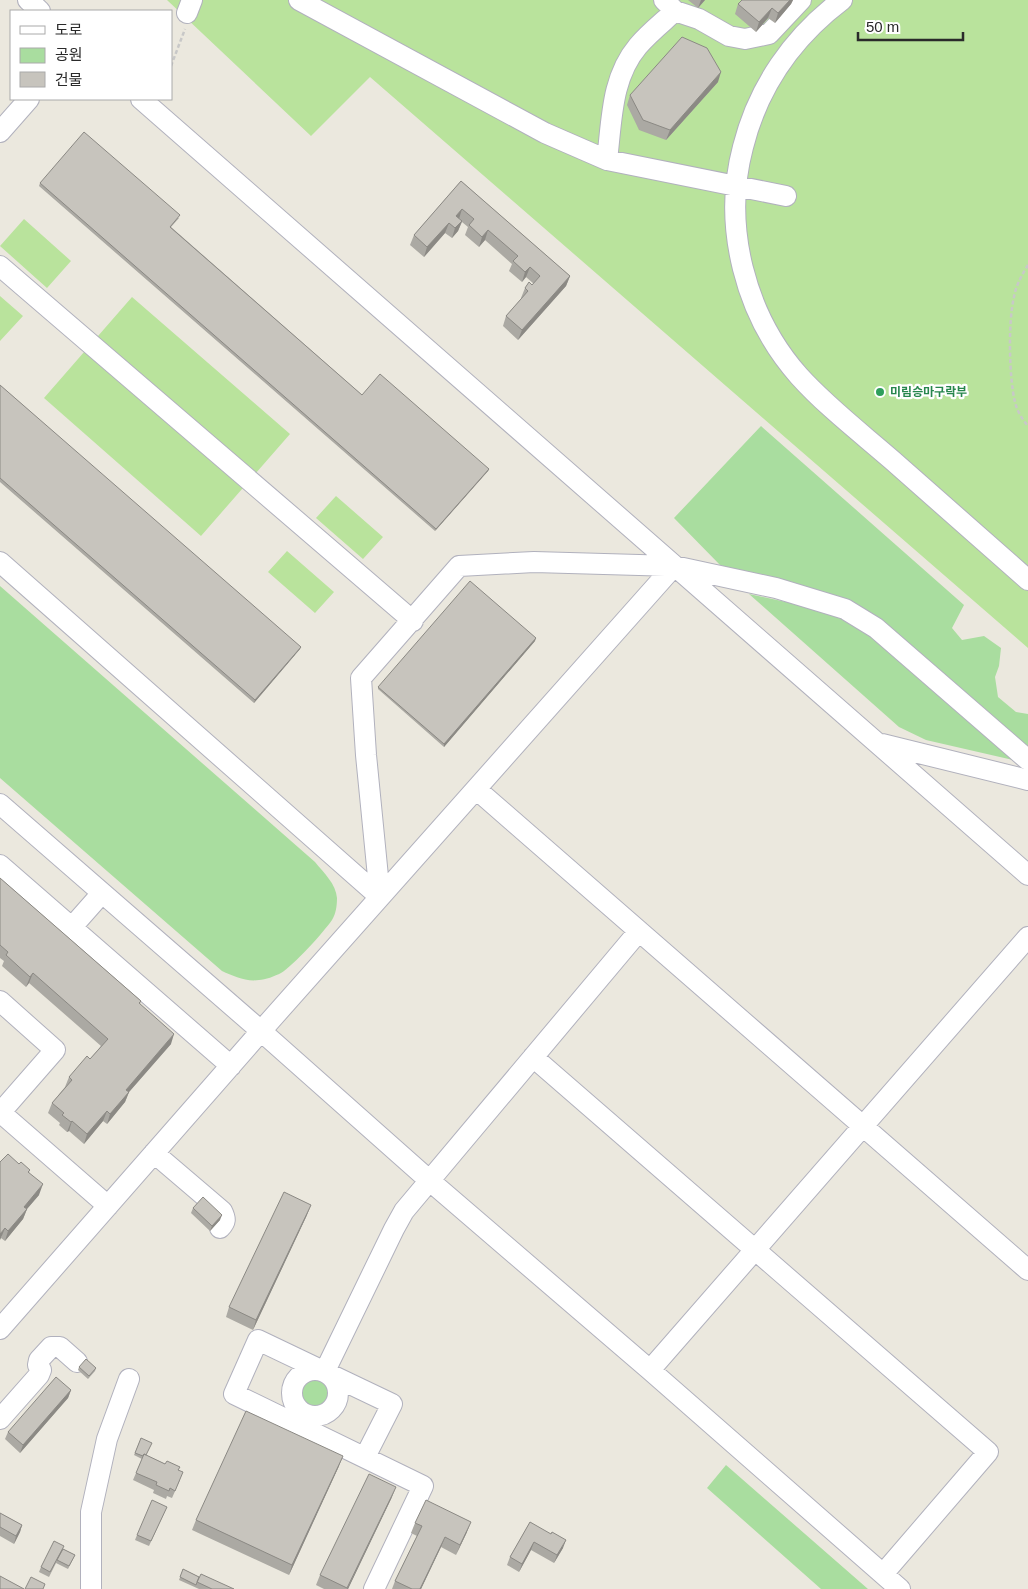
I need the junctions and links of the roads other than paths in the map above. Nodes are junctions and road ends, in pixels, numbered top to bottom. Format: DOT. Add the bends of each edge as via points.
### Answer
graph roads {
  1 [pos="28,0"];
  2 [pos="299,0"];
  3 [pos="801,0"];
  4 [pos="842,0"];
  5 [pos="670,6"];
  6 [pos="39,10"];
  7 [pos="28,100"];
  8 [pos="142,100"];
  9 [pos="0,132"];
  10 [pos="606,160"];
  11 [pos="736,187"];
  12 [pos="786,196"];
  13 [pos="0,266"];
  14 [pos="0,562"];
  15 [pos="674,566"];
  16 [pos="1028,580"];
  17 [pos="413,620"];
  18 [pos="878,744"];
  19 [pos="1028,760"];
  20 [pos="1028,780"];
  21 [pos="476,789"];
  22 [pos="0,804"];
  23 [pos="0,865"];
  24 [pos="1028,874"];
  25 [pos="102,892"];
  26 [pos="380,897"];
  27 [pos="72,927"];
  28 [pos="639,931"];
  29 [pos="1028,937"];
  30 [pos="0,1001"];
  31 [pos="261,1031"];
  32 [pos="533,1057"];
  33 [pos="231,1066"];
  34 [pos="0,1112"];
  35 [pos="863,1125"];
  36 [pos="154,1153"];
  37 [pos="430,1180"];
  38 [pos="108,1206"];
  39 [pos="220,1228"];
  40 [pos="755,1249"];
  41 [pos="1028,1270"];
  42 [pos="0,1329"];
  43 [pos="77,1362"];
  44 [pos="650,1370"];
  45 [pos="325,1371"];
  46 [pos="129,1379"];
  47 [pos="0,1419"];
  48 [pos="304,1420"];
  49 [pos="365,1457"];
  50 [pos="883,1574"];
  51 [pos="91,1589"];
  52 [pos="374,1589"];
  53 [pos="900,1589"];
  1 -- 6 [label="street"];
  2 -- 10 [label="street" via="545,133"];
  3 -- 5 [label="street" via="769,34 745,39 729,36"];
  4 -- 11 [label="street" via="806,32 776,68 764,89 746,132"];
  5 -- 10 [label="street" via="638,46 620,76 612,108"];
  7 -- 9 [label="street"];
  8 -- 15 [label="street"];
  10 -- 11 [label="street"];
  11 -- 12 [label="street"];
  11 -- 16 [label="street" via="736,226 744,272 760,316 784,357 815,393"];
  13 -- 17 [label="street"];
  14 -- 26 [label="street"];
  15 -- 17 [label="street" via="534,562 459,566"];
  15 -- 18 [label="street"];
  15 -- 19 [label="street" via="776,588 845,609 876,628"];
  15 -- 21 [label="street"];
  17 -- 26 [label="street" via="361,678"];
  18 -- 20 [label="street"];
  18 -- 24 [label="street"];
  21 -- 26 [label="street"];
  21 -- 28 [label="street"];
  22 -- 25 [label="street"];
  23 -- 27 [label="street"];
  25 -- 27 [label="street"];
  25 -- 31 [label="street"];
  26 -- 31 [label="street"];
  27 -- 33 [label="street"];
  28 -- 32 [label="street"];
  28 -- 35 [label="street"];
  29 -- 35 [label="street"];
  30 -- 34 [label="street" via="55,1050"];
  31 -- 33 [label="street"];
  31 -- 37 [label="street"];
  32 -- 37 [label="street"];
  32 -- 40 [label="street"];
  33 -- 36 [label="street"];
  34 -- 38 [label="street"];
  35 -- 40 [label="street"];
  35 -- 41 [label="street"];
  36 -- 38 [label="street"];
  36 -- 39 [label="street" via="222,1211 225,1223"];
  37 -- 44 [label="street"];
  37 -- 45 [label="street" via="394,1229"];
  38 -- 42 [label="street"];
  40 -- 44 [label="street"];
  40 -- 50 [label="street" via="988,1452"];
  43 -- 47 [label="street" via="60,1347 51,1347 39,1360 39,1375"];
  44 -- 50 [label="street"];
  45 -- 48 [label="street" via="338,1387 338,1397 326,1413"];
  45 -- 48 [label="street" via="314,1369 304,1372 291,1388 294,1404"];
  45 -- 48 [label="street" via="258,1340 234,1394"];
  45 -- 49 [label="street" via="392,1404"];
  46 -- 51 [label="street" via="107,1439 91,1512"];
  48 -- 49 [label="street"];
  49 -- 52 [label="street" via="423,1486"];
  50 -- 53 [label="street"];
}
